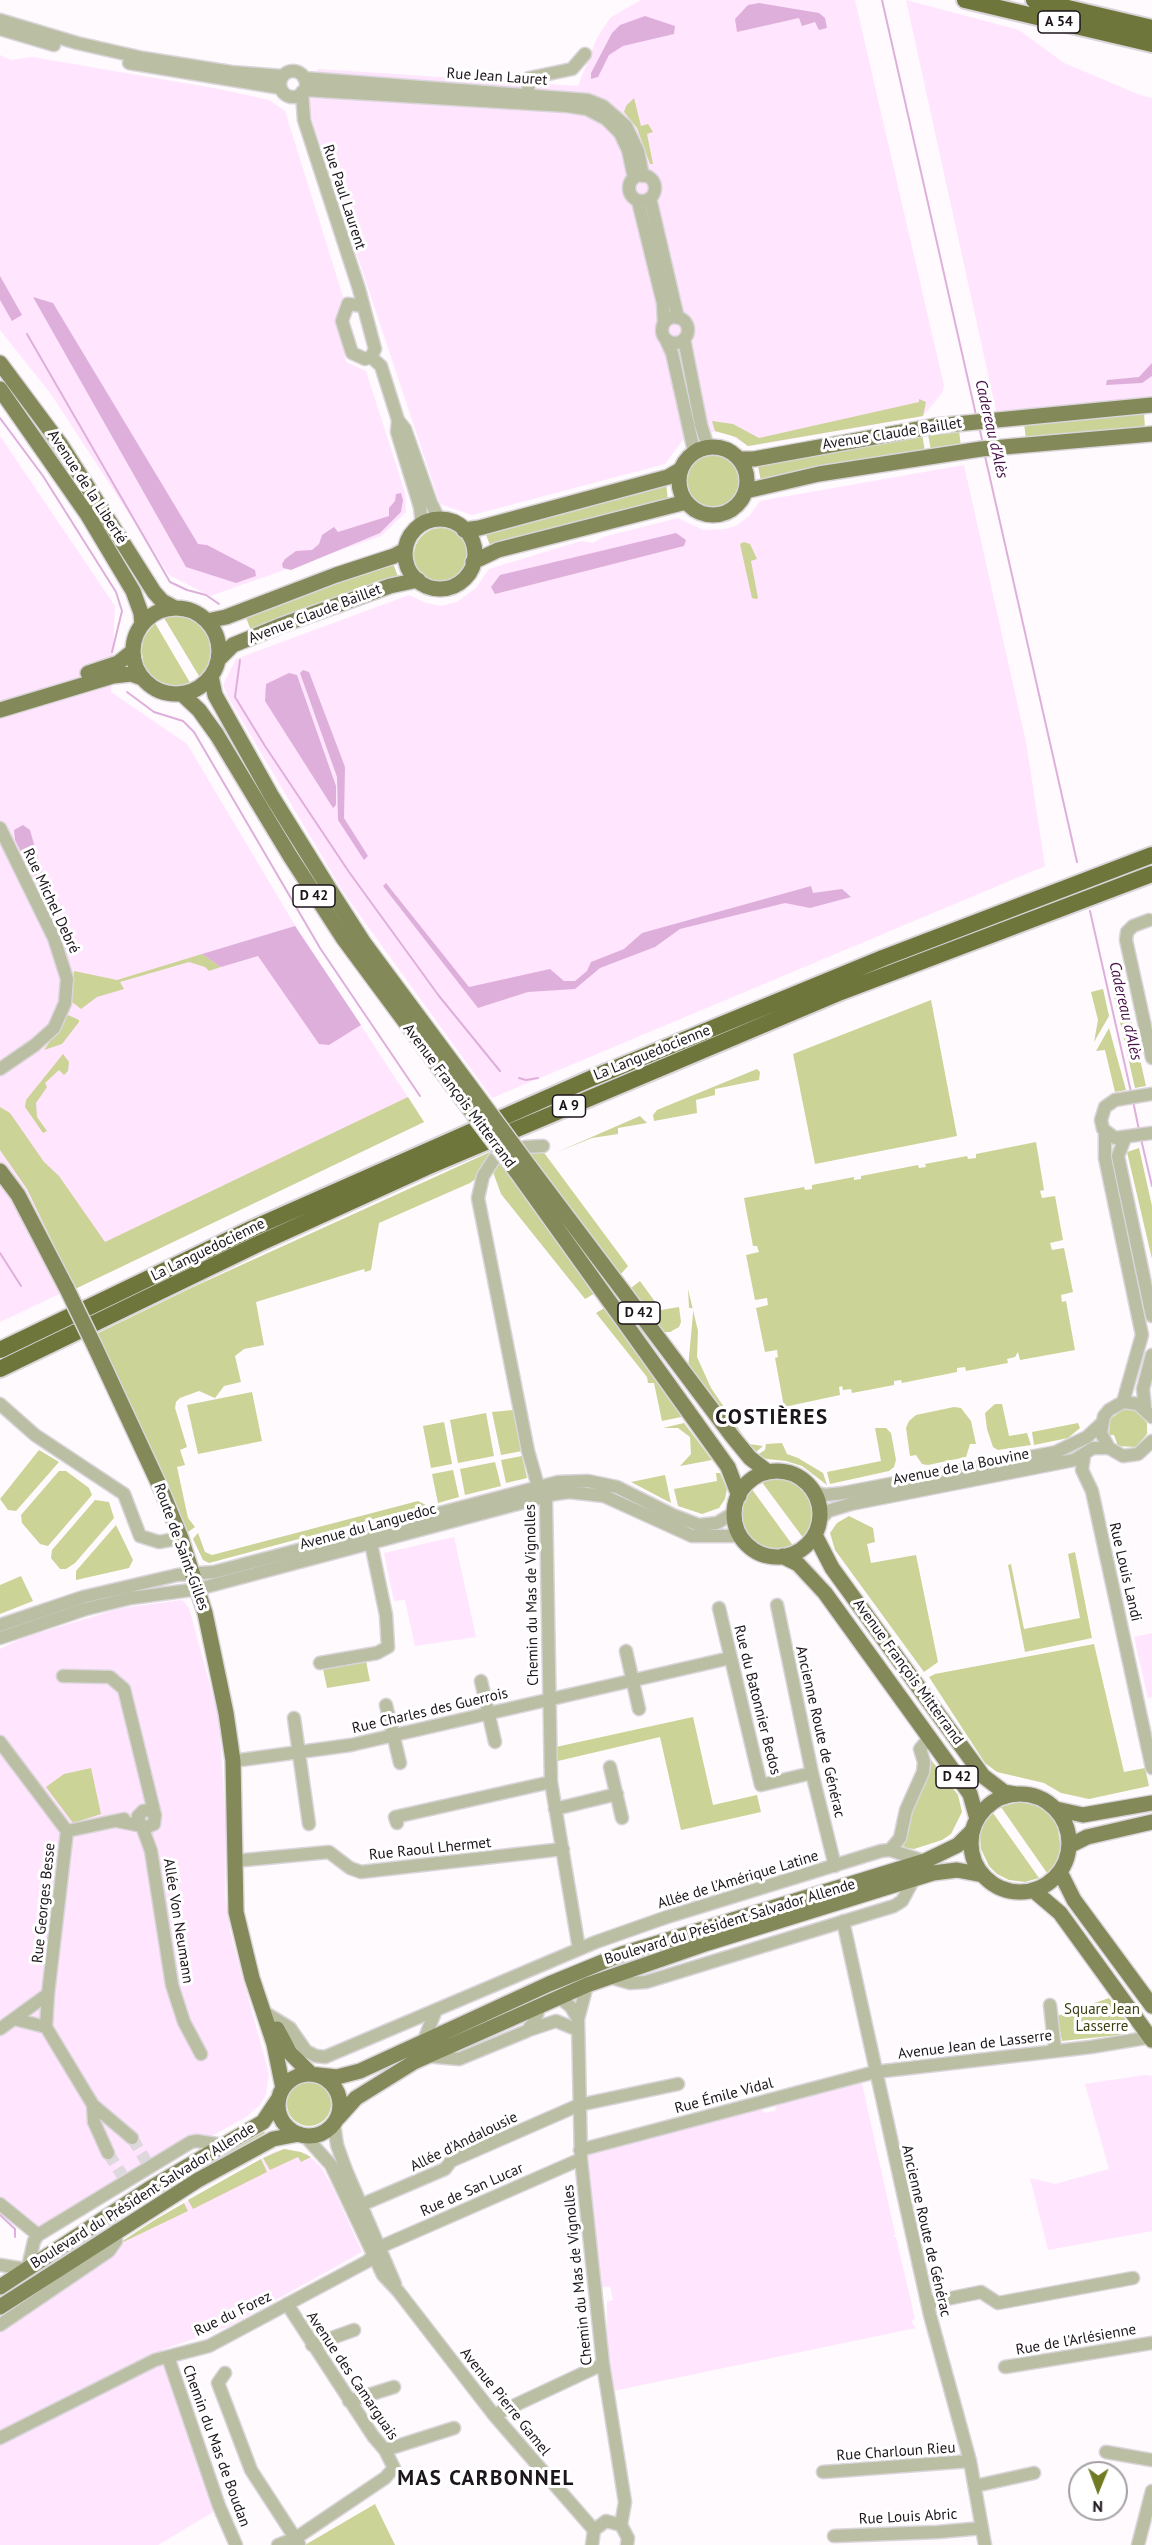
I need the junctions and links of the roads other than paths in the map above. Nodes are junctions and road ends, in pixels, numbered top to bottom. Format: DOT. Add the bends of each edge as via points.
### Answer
graph roads {
  1 [pos="965,0"];
  2 [pos="1034,0"];
  3 [pos="0,20"];
  4 [pos="1152,26"];
  5 [pos="0,29"];
  6 [pos="1152,44"];
  7 [pos="585,54"];
  8 [pos="281,82"];
  9 [pos="300,89"];
  10 [pos="528,94"];
  11 [pos="639,177"];
  12 [pos="644,199"];
  13 [pos="356,283"];
  14 [pos="348,304"];
  15 [pos="363,306"];
  16 [pos="678,318"];
  17 [pos="664,323"];
  18 [pos="684,339"];
  19 [pos="666,340"];
  20 [pos="371,357"];
  21 [pos="0,363"];
  22 [pos="0,389"];
  23 [pos="1152,405"];
  24 [pos="398,420"];
  25 [pos="1152,434"];
  26 [pos="701,449"];
  27 [pos="740,459"];
  28 [pos="680,470"];
  29 [pos="746,491"];
  30 [pos="686,502"];
  31 [pos="439,519"];
  32 [pos="422,524"];
  33 [pos="465,530"];
  34 [pos="405,550"];
  35 [pos="473,562"];
  36 [pos="418,580"];
  37 [pos="175,608"];
  38 [pos="207,621"];
  39 [pos="142,625"];
  40 [pos="133,651"];
  41 [pos="218,660"];
  42 [pos="211,676"];
  43 [pos="142,678"];
  44 [pos="182,694"];
  45 [pos="0,699"];
  46 [pos="0,710"];
  47 [pos="0,828"];
  48 [pos="1152,855"];
  49 [pos="1152,874"];
  50 [pos="1149,920"];
  51 [pos="1152,1058"];
  52 [pos="0,1068"];
  53 [pos="463,1089"];
  54 [pos="1151,1092"];
  55 [pos="1105,1131"];
  56 [pos="1152,1133"];
  57 [pos="1125,1138"];
  58 [pos="543,1146"];
  59 [pos="523,1168"];
  60 [pos="0,1171"];
  61 [pos="1152,1316"];
  62 [pos="0,1350"];
  63 [pos="1152,1355"];
  64 [pos="0,1369"];
  65 [pos="1123,1402"];
  66 [pos="0,1404"];
  67 [pos="1149,1413"];
  68 [pos="1101,1424"];
  69 [pos="1150,1447"];
  70 [pos="1109,1448"];
  71 [pos="1084,1456"];
  72 [pos="768,1472"];
  73 [pos="541,1491"];
  74 [pos="814,1492"];
  75 [pos="739,1496"];
  76 [pos="735,1512"];
  77 [pos="820,1520"];
  78 [pos="814,1535"];
  79 [pos="369,1536"];
  80 [pos="741,1536"];
  81 [pos="181,1538"];
  82 [pos="782,1556"];
  83 [pos="196,1582"];
  84 [pos="777,1605"];
  85 [pos="718,1608"];
  86 [pos="0,1625"];
  87 [pos="0,1638"];
  88 [pos="626,1651"];
  89 [pos="730,1658"];
  90 [pos="320,1664"];
  91 [pos="63,1676"];
  92 [pos="481,1681"];
  93 [pos="633,1681"];
  94 [pos="548,1700"];
  95 [pos="386,1706"];
  96 [pos="639,1709"];
  97 [pos="489,1713"];
  98 [pos="294,1718"];
  99 [pos="393,1735"];
  100 [pos="929,1738"];
  101 [pos="0,1742"];
  102 [pos="495,1742"];
  103 [pos="299,1753"];
  104 [pos="233,1761"];
  105 [pos="400,1763"];
  106 [pos="610,1767"];
  107 [pos="1152,1768"];
  108 [pos="812,1773"];
  109 [pos="551,1782"];
  110 [pos="617,1794"];
  111 [pos="1015,1794"];
  112 [pos="1152,1803"];
  113 [pos="555,1809"];
  114 [pos="1056,1809"];
  115 [pos="622,1818"];
  116 [pos="146,1819"];
  117 [pos="1152,1822"];
  118 [pos="397,1823"];
  119 [pos="309,1824"];
  120 [pos="975,1825"];
  121 [pos="67,1831"];
  122 [pos="1069,1846"];
  123 [pos="563,1849"];
  124 [pos="890,1850"];
  125 [pos="234,1861"];
  126 [pos="925,1861"];
  127 [pos="835,1866"];
  128 [pos="1060,1872"];
  129 [pos="983,1875"];
  130 [pos="914,1879"];
  131 [pos="1034,1890"];
  132 [pos="843,1922"];
  133 [pos="579,1949"];
  134 [pos="562,1956"];
  135 [pos="609,1977"];
  136 [pos="549,1983"];
  137 [pos="587,1985"];
  138 [pos="257,1992"];
  139 [pos="48,1994"];
  140 [pos="558,1997"];
  141 [pos="540,2005"];
  142 [pos="1050,2005"];
  143 [pos="1152,2006"];
  144 [pos="436,2010"];
  145 [pos="269,2015"];
  146 [pos="14,2019"];
  147 [pos="578,2025"];
  148 [pos="46,2027"];
  149 [pos="0,2029"];
  150 [pos="527,2031"];
  151 [pos="1151,2038"];
  152 [pos="424,2040"];
  153 [pos="1055,2050"];
  154 [pos="201,2054"];
  155 [pos="425,2056"];
  156 [pos="875,2072"];
  157 [pos="315,2074"];
  158 [pos="678,2085"];
  159 [pos="281,2093"];
  160 [pos="579,2105"];
  161 [pos="93,2106"];
  162 [pos="336,2121"];
  163 [pos="301,2135"];
  164 [pos="132,2138"];
  165 [pos="224,2145"];
  166 [pos="108,2153"];
  167 [pos="580,2154"];
  168 [pos="0,2204"];
  169 [pos="361,2205"];
  170 [pos="116,2230"];
  171 [pos="38,2235"];
  172 [pos="376,2251"];
  173 [pos="0,2265"];
  174 [pos="27,2268"];
  175 [pos="1133,2278"];
  176 [pos="0,2287"];
  177 [pos="932,2302"];
  178 [pos="287,2304"];
  179 [pos="0,2307"];
  180 [pos="0,2325"];
  181 [pos="354,2330"];
  182 [pos="1152,2343"];
  183 [pos="312,2345"];
  184 [pos="168,2357"];
  185 [pos="603,2364"];
  186 [pos="1005,2367"];
  187 [pos="225,2373"];
  188 [pos="394,2387"];
  189 [pos="349,2401"];
  190 [pos="494,2415"];
  191 [pos="454,2428"];
  192 [pos="0,2438"];
  193 [pos="385,2450"];
  194 [pos="1106,2452"];
  195 [pos="1152,2460"];
  196 [pos="970,2461"];
  197 [pos="823,2472"];
  198 [pos="1034,2473"];
  199 [pos="975,2486"];
  200 [pos="1152,2491"];
  201 [pos="621,2525"];
  202 [pos="982,2528"];
  203 [pos="594,2530"];
  204 [pos="1148,2530"];
  205 [pos="834,2536"];
  206 [pos="297,2542"];
  207 [pos="236,2545"];
  208 [pos="278,2545"];
  209 [pos="592,2545"];
  210 [pos="627,2545"];
  211 [pos="985,2545"];
  212 [pos="1138,2545"];
  1 -- 6 [label="highway, A 54"];
  2 -- 4 [label="highway, A 54"];
  3 -- 8 [label="street" via="143,58"];
  5 -- 8 [label="street" via="151,69"];
  7 -- 10 [label="street" via="572,69 529,78"];
  8 -- 9 [label="street"];
  8 -- 9 [label="street" via="294,71"];
  9 -- 10 [label="street, Rue Jean Lauret" via="347,83"];
  9 -- 11 [label="street, Rue Jean Lauret" via="587,109 606,118 620,133"];
  9 -- 13 [label="street, Rue Paul Laurent" via="304,120"];
  10 -- 11 [label="street, Rue Jean Lauret" via="580,98 611,111 635,142"];
  11 -- 12 [label="street" via="629,190 632,196"];
  11 -- 12 [label="street" via="654,184 654,192"];
  12 -- 16 [label="street"];
  12 -- 17 [label="street"];
  13 -- 14 [label="street, Rue Paul Laurent"];
  13 -- 15 [label="street, Rue Paul Laurent"];
  14 -- 15 [label="street"];
  14 -- 20 [label="street, Rue Paul Laurent" via="342,321 352,353 360,359"];
  15 -- 20 [label="street, Rue Paul Laurent" via="375,350"];
  16 -- 17 [label="street"];
  16 -- 18 [label="street" via="687,327"];
  17 -- 19 [label="street" via="662,332"];
  18 -- 19 [label="street" via="678,343"];
  18 -- 26 [label="street"];
  19 -- 26 [label="street"];
  20 -- 24 [label="street, Rue Paul Laurent" via="381,366"];
  21 -- 37 [label="main road, Avenue de la Liberté" via="61,445 154,592"];
  22 -- 39 [label="main road, Avenue de la Liberté" via="103,540 133,591"];
  23 -- 27 [label="main road, Avenue Claude Baillet" via="960,423"];
  24 -- 31 [label="street, Rue Paul Laurent" via="405,429"];
  24 -- 32 [label="street, Rue Paul Laurent" via="397,432"];
  25 -- 29 [label="main road, Avenue Claude Baillet" via="967,451 819,474"];
  26 -- 27 [label="main road" via="726,449"];
  26 -- 28 [label="main road"];
  27 -- 29 [label="main road" via="747,478"];
  28 -- 30 [label="main road" via="679,487"];
  28 -- 33 [label="main road" via="668,477"];
  29 -- 30 [label="main road" via="734,508 718,515 698,512"];
  30 -- 35 [label="main road" via="498,550"];
  31 -- 32 [label="main road"];
  31 -- 33 [label="main road"];
  32 -- 34 [label="main road" via="409,538"];
  33 -- 35 [label="main road" via="473,544"];
  34 -- 36 [label="main road" via="407,564"];
  34 -- 38 [label="main road, Avenue Claude Baillet"];
  35 -- 36 [label="main road" via="468,574 451,586 433,588"];
  36 -- 41 [label="main road, Avenue Claude Baillet" via="390,586 282,625 233,645"];
  37 -- 38 [label="main road" via="189,610"];
  37 -- 39 [label="main road" via="157,613"];
  38 -- 41 [label="main road" via="216,635"];
  39 -- 40 [label="main road"];
  40 -- 43 [label="main road"];
  40 -- 45 [label="main road" via="104,669"];
  41 -- 42 [label="main road"];
  42 -- 44 [label="main road" via="196,689"];
  42 -- 53 [label="main road, Avenue François Mitterrand / D 42" via="215,695 271,795 364,943"];
  43 -- 44 [label="main road" via="156,689"];
  43 -- 46 [label="main road" via="131,674 113,676"];
  44 -- 53 [label="main road, Avenue François Mitterrand / D 42" via="217,735 349,947"];
  47 -- 52 [label="street, Rue Michel Debré" via="54,938 68,979 65,1003 54,1028"];
  48 -- 62 [label="highway, La Languedocienne / A 9" via="883,958 592,1078 250,1229"];
  49 -- 64 [label="highway, La Languedocienne / A 9" via="841,992 459,1154 258,1244"];
  50 -- 51 [label="street" via="1133,926 1126,940"];
  53 -- 59 [label="main road, Avenue François Mitterrand / D 42, bridge"];
  54 -- 55 [label="street" via="1115,1100 1101,1113"];
  55 -- 57 [label="street" via="1115,1138"];
  55 -- 65 [label="street" via="1105,1158 1142,1335"];
  56 -- 57 [label="street"];
  57 -- 61 [label="street" via="1118,1156"];
  58 -- 73 [label="street, Chemin du Mas de Vignolles" via="525,1147 494,1159 483,1176 478,1198 520,1413"];
  59 -- 72 [label="main road, Avenue François Mitterrand / D 42" via="732,1436"];
  59 -- 75 [label="main road, Avenue François Mitterrand / D 42" via="731,1471"];
  60 -- 81 [label="main road, Route de Saint-Gilles, bridge" via="18,1195 67,1288 138,1436"];
  63 -- 67 [label="street" via="1143,1389"];
  65 -- 67 [label="street" via="1138,1404"];
  65 -- 68 [label="street, Avenue de la Bouvine" via="1108,1410"];
  66 -- 81 [label="street" via="35,1435 124,1494 140,1536 159,1542"];
  68 -- 70 [label="street"];
  68 -- 74 [label="street, Avenue de la Bouvine" via="1087,1437 1056,1452 843,1493"];
  69 -- 70 [label="street" via="1130,1456"];
  70 -- 71 [label="street, Avenue de la Bouvine" via="1093,1448"];
  71 -- 77 [label="street, Avenue de la Bouvine" via="851,1504 828,1510"];
  71 -- 107 [label="street, Rue Louis Landi" via="1082,1470 1092,1491"];
  72 -- 74 [label="main road" via="784,1471 797,1476"];
  72 -- 75 [label="main road" via="748,1481"];
  73 -- 76 [label="street, Avenue du Languedoc" via="567,1480 604,1484 673,1515 706,1525 723,1521"];
  73 -- 79 [label="street, Avenue du Languedoc"];
  73 -- 80 [label="street, Avenue du Languedoc" via="604,1496 692,1536"];
  73 -- 94 [label="street, Chemin du Mas de Vignolles" via="548,1527"];
  74 -- 77 [label="main road"];
  75 -- 76 [label="main road"];
  76 -- 80 [label="main road"];
  77 -- 78 [label="main road"];
  78 -- 82 [label="main road" via="800,1550"];
  78 -- 111 [label="main road, Avenue François Mitterrand / D 42" via="832,1568 983,1776 1004,1792"];
  79 -- 83 [label="street, Avenue du Languedoc"];
  79 -- 90 [label="street" via="386,1615 388,1647"];
  80 -- 82 [label="main road" via="759,1552"];
  81 -- 83 [label="main road, Route de Saint-Gilles"];
  82 -- 100 [label="main road, Avenue François Mitterrand / D 42" via="798,1564 816,1582"];
  83 -- 86 [label="street, Avenue du Languedoc" via="177,1575 83,1596"];
  83 -- 87 [label="street, Avenue du Languedoc" via="97,1606"];
  83 -- 104 [label="main road, Route de Saint-Gilles"];
  84 -- 108 [label="street, Ancienne Route de Générac"];
  85 -- 89 [label="street, Rue du Batonnier Bedos"];
  88 -- 93 [label="street"];
  89 -- 93 [label="street, Rue Charles des Guerrois"];
  89 -- 108 [label="street, Rue du Batonnier Bedos" via="761,1785"];
  91 -- 116 [label="street, Allée Von Neumann" via="101,1675 124,1689 150,1793"];
  92 -- 97 [label="street"];
  93 -- 94 [label="street, Rue Charles des Guerrois"];
  93 -- 96 [label="street"];
  94 -- 97 [label="street, Rue Charles des Guerrois"];
  94 -- 109 [label="street, Chemin du Mas de Vignolles"];
  95 -- 99 [label="street"];
  97 -- 99 [label="street, Rue Charles des Guerrois"];
  97 -- 102 [label="street"];
  98 -- 103 [label="street"];
  99 -- 103 [label="street, Rue Charles des Guerrois"];
  99 -- 105 [label="street"];
  100 -- 120 [label="main road, Avenue François Mitterrand / D 42" via="969,1794"];
  100 -- 124 [label="street" via="920,1749 923,1772 906,1810 900,1838"];
  101 -- 121 [label="street, Rue Georges Besse"];
  103 -- 104 [label="street, Rue Charles des Guerrois"];
  103 -- 119 [label="street"];
  104 -- 125 [label="main road, Route de Saint-Gilles"];
  106 -- 110 [label="street"];
  108 -- 127 [label="street, Ancienne Route de Générac"];
  109 -- 113 [label="street, Chemin du Mas de Vignolles"];
  109 -- 118 [label="street" via="395,1817"];
  110 -- 113 [label="street"];
  110 -- 115 [label="street"];
  111 -- 114 [label="main road" via="1039,1797"];
  111 -- 120 [label="main road" via="993,1802"];
  112 -- 114 [label="main road" via="1083,1815"];
  113 -- 123 [label="street, Chemin du Mas de Vignolles"];
  114 -- 122 [label="main road" via="1067,1828"];
  116 -- 121 [label="street"];
  116 -- 154 [label="street, Allée Von Neumann" via="172,1985 184,2022"];
  117 -- 122 [label="main road" via="1087,1837"];
  120 -- 126 [label="main road, Boulevard du Président Salvador Allende" via="958,1845"];
  120 -- 129 [label="main road" via="972,1854"];
  121 -- 139 [label="street, Rue Georges Besse"];
  122 -- 128 [label="main road"];
  123 -- 125 [label="street, Rue Raoul Lhermet" via="361,1872 328,1852"];
  123 -- 133 [label="street, Chemin du Mas de Vignolles"];
  124 -- 126 [label="street"];
  124 -- 127 [label="street, Allée de l'Amérique Latine"];
  125 -- 138 [label="main road, Route de Saint-Gilles" via="236,1912"];
  126 -- 136 [label="main road, Boulevard du Président Salvador Allende" via="678,1935"];
  127 -- 133 [label="street, Allée de l'Amérique Latine" via="667,1917"];
  128 -- 131 [label="main road"];
  128 -- 143 [label="main road" via="1074,1900"];
  129 -- 130 [label="main road, Boulevard du Président Salvador Allende" via="947,1870"];
  129 -- 131 [label="main road" via="1009,1890"];
  130 -- 132 [label="street" via="900,1903"];
  130 -- 135 [label="main road, Boulevard du Président Salvador Allende"];
  131 -- 151 [label="main road" via="1060,1913"];
  132 -- 135 [label="street" via="646,1982 630,1983"];
  132 -- 156 [label="street, Ancienne Route de Générac"];
  133 -- 134 [label="street, Allée de l'Amérique Latine"];
  134 -- 136 [label="street" via="550,1973"];
  134 -- 144 [label="street, Allée de l'Amérique Latine"];
  135 -- 137 [label="main road, Boulevard du Président Salvador Allende"];
  136 -- 152 [label="main road, Boulevard du Président Salvador Allende"];
  137 -- 140 [label="main road, Boulevard du Président Salvador Allende"];
  137 -- 147 [label="street, Chemin du Mas de Vignolles"];
  138 -- 145 [label="main road, Route de Saint-Gilles"];
  138 -- 159 [label="main road, Route de Saint-Gilles" via="274,2044"];
  139 -- 146 [label="street"];
  139 -- 148 [label="street, Rue Georges Besse"];
  140 -- 141 [label="main road, Boulevard du Président Salvador Allende"];
  140 -- 147 [label="street" via="571,2007"];
  141 -- 150 [label="street"];
  141 -- 155 [label="main road, Boulevard du Président Salvador Allende"];
  142 -- 153 [label="street"];
  144 -- 145 [label="street, Allée de l'Amérique Latine" via="321,2057 306,2051 290,2028"];
  144 -- 152 [label="street"];
  145 -- 157 [label="main road, Route de Saint-Gilles" via="290,2053"];
  146 -- 148 [label="street"];
  146 -- 149 [label="street"];
  147 -- 150 [label="street" via="556,2021"];
  147 -- 160 [label="street, Chemin du Mas de Vignolles"];
  148 -- 161 [label="street"];
  150 -- 155 [label="street" via="459,2059"];
  151 -- 153 [label="street, Avenue Jean de Lasserre"];
  152 -- 157 [label="main road, Boulevard du Président Salvador Allende" via="346,2076"];
  153 -- 156 [label="street, Avenue Jean de Lasserre"];
  155 -- 162 [label="main road, Boulevard du Président Salvador Allende" via="359,2096"];
  156 -- 167 [label="street, Rue Émile Vidal"];
  156 -- 196 [label="street, Ancienne Route de Générac" via="930,2315"];
  157 -- 159 [label="main road" via="297,2076"];
  157 -- 162 [label="main road" via="332,2083 338,2093"];
  158 -- 160 [label="street, Allée d'Andalousie"];
  159 -- 163 [label="main road" via="281,2118 289,2129"];
  159 -- 165 [label="main road, Boulevard du Président Salvador Allende" via="263,2122"];
  160 -- 167 [label="street, Chemin du Mas de Vignolles"];
  160 -- 169 [label="street, Allée d'Andalousie"];
  161 -- 164 [label="street"];
  161 -- 166 [label="street" via="94,2122"];
  162 -- 163 [label="main road" via="318,2134"];
  162 -- 169 [label="street, Avenue Pierre Gamel" via="338,2148"];
  163 -- 170 [label="main road, Boulevard du Président Salvador Allende" via="273,2139"];
  163 -- 172 [label="street, Avenue Pierre Gamel" via="331,2165"];
  165 -- 171 [label="street" via="191,2142 124,2178"];
  165 -- 174 [label="main road, Boulevard du Président Salvador Allende"];
  167 -- 172 [label="street, Rue de San Lucar"];
  167 -- 185 [label="street, Chemin du Mas de Vignolles"];
  168 -- 171 [label="street"];
  169 -- 172 [label="street, Avenue Pierre Gamel"];
  170 -- 179 [label="main road, Boulevard du Président Salvador Allende"];
  170 -- 180 [label="street" via="116,2241 101,2257"];
  171 -- 174 [label="street"];
  172 -- 178 [label="street, Rue du Forez" via="368,2261"];
  172 -- 190 [label="street, Avenue Pierre Gamel" via="398,2290"];
  173 -- 174 [label="street"];
  174 -- 176 [label="main road, Boulevard du Président Salvador Allende"];
  175 -- 177 [label="street" via="998,2303 981,2292"];
  178 -- 183 [label="street, Avenue des Camarguais"];
  178 -- 184 [label="street, Rue du Forez" via="209,2346"];
  181 -- 183 [label="street"];
  182 -- 186 [label="street, Rue de l'Arlésienne"];
  183 -- 189 [label="street, Avenue des Camarguais"];
  184 -- 192 [label="street, Rue du Forez"];
  184 -- 207 [label="street, Chemin du Mas de Boudan"];
  185 -- 190 [label="street"];
  185 -- 201 [label="street, Chemin du Mas de Vignolles" via="625,2502"];
  187 -- 206 [label="street" via="218,2383 251,2470"];
  188 -- 189 [label="street"];
  189 -- 193 [label="street, Avenue des Camarguais"];
  190 -- 203 [label="street, Avenue Pierre Gamel"];
  191 -- 193 [label="street"];
  193 -- 206 [label="street, Avenue des Camarguais" via="394,2468 385,2478"];
  194 -- 195 [label="street"];
  196 -- 197 [label="street, Rue Charloun Rieu"];
  196 -- 199 [label="street, Ancienne Route de Générac"];
  198 -- 199 [label="street"];
  199 -- 202 [label="street, Ancienne Route de Générac"];
  200 -- 204 [label="street"];
  201 -- 203 [label="street" via="606,2521"];
  201 -- 210 [label="street" via="626,2531"];
  202 -- 205 [label="street, Rue Louis Abric"];
  202 -- 211 [label="street, Ancienne Route de Générac"];
  203 -- 209 [label="street"];
  204 -- 212 [label="street"];
  206 -- 208 [label="street, Avenue des Camarguais"];
}
